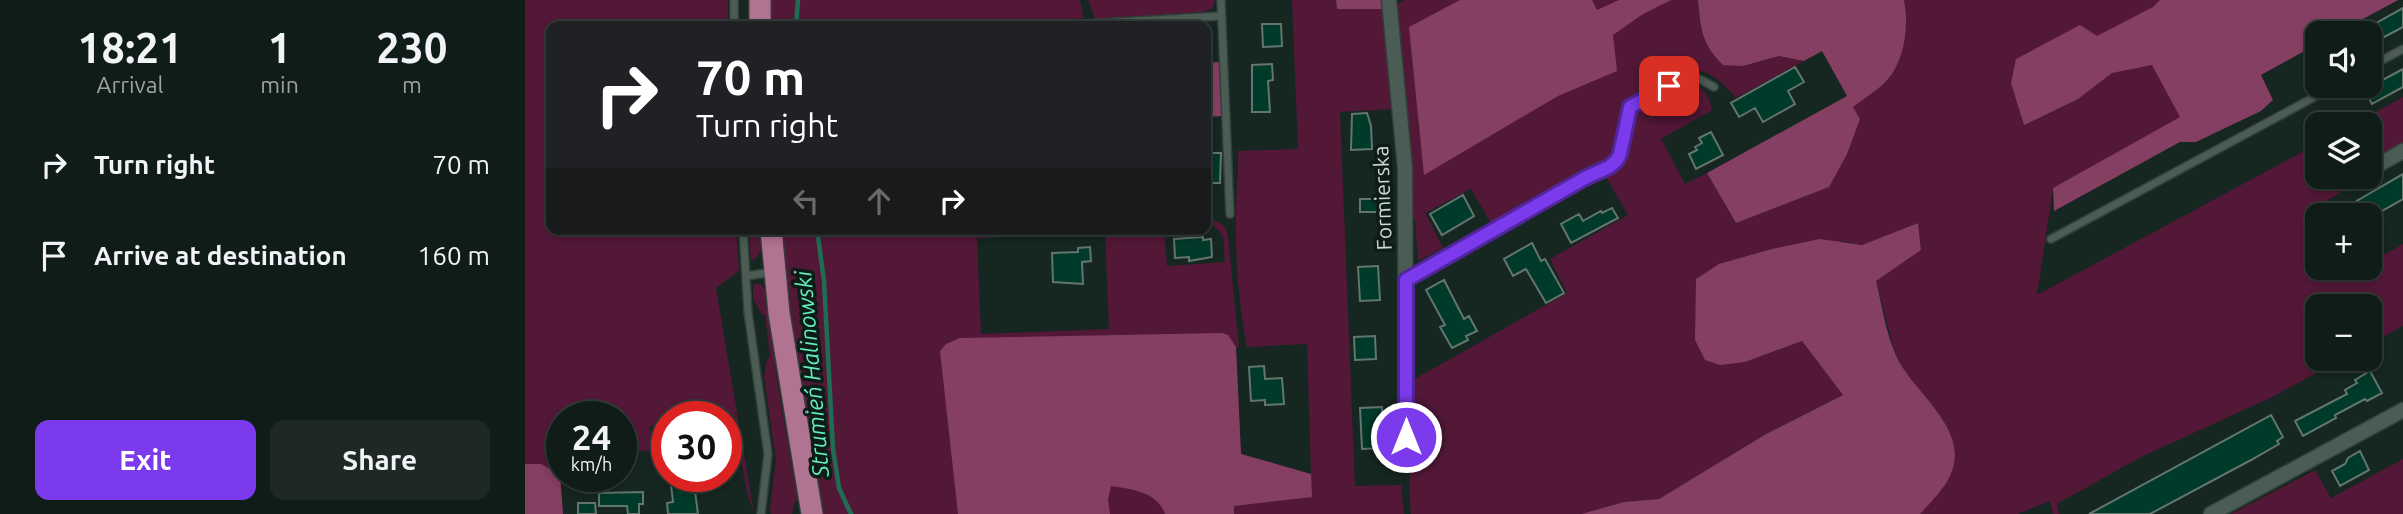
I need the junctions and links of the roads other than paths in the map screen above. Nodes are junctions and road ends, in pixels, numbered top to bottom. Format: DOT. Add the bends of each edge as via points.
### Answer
graph roads {
  1 [pos="734,0"];
  2 [pos="760,0"];
  3 [pos="1221,0"];
  4 [pos="1389,0"];
  5 [pos="1220,16"];
  6 [pos="734,21"];
  7 [pos="760,21"];
  8 [pos="1136,21"];
  9 [pos="2403,49"];
  10 [pos="2382,60"];
  11 [pos="1714,87"];
  12 [pos="2313,98"];
  13 [pos="2403,151"];
  14 [pos="2382,163"];
  15 [pos="1230,214"];
  16 [pos="743,235"];
  17 [pos="771,235"];
  18 [pos="2051,239"];
  19 [pos="774,272"];
  20 [pos="745,276"];
  21 [pos="1406,280"];
  22 [pos="2403,410"];
  23 [pos="1406,437"];
  24 [pos="761,514"];
  25 [pos="812,514"];
  26 [pos="2211,514"];
  1 -- 6 [label="lane"];
  2 -- 7 [label="main road"];
  3 -- 5 [label="lane"];
  4 -- 21 [label="street, Formierska" via="1405,168"];
  5 -- 8 [label="lane"];
  5 -- 15 [label="lane"];
  9 -- 10 [label="lane"];
  11 -- 21 [label="lane" via="1692,75 1634,104 1614,163"];
  12 -- 18 [label="lane"];
  13 -- 14 [label="street"];
  16 -- 20 [label="lane"];
  17 -- 19 [label="main road"];
  19 -- 20 [label="lane"];
  19 -- 25 [label="main road"];
  20 -- 24 [label="lane" via="768,454"];
  21 -- 23 [label="street, Formierska"];
  22 -- 26 [label="street"];
}
